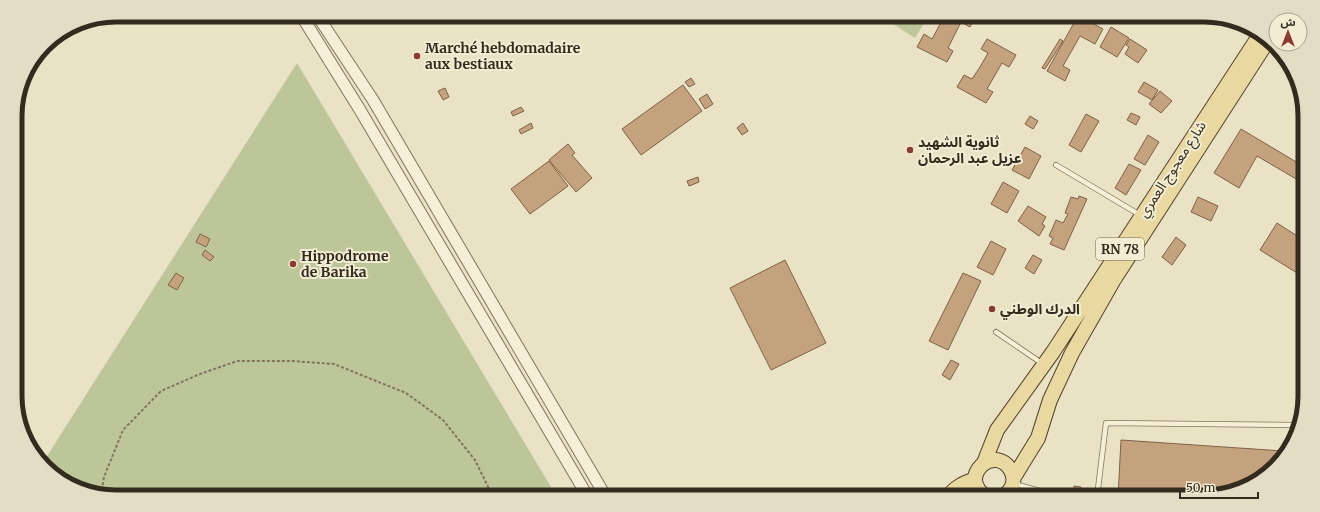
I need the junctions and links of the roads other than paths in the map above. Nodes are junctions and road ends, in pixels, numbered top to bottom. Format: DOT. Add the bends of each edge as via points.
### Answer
graph roads {
  1 [pos="305,22"];
  2 [pos="322,22"];
  3 [pos="1257,39"];
  4 [pos="1265,45"];
  5 [pos="1056,165"];
  6 [pos="1142,216"];
  7 [pos="996,332"];
  8 [pos="1044,365"];
  9 [pos="1293,425"];
  10 [pos="984,464"];
  11 [pos="975,479"];
  12 [pos="584,490"];
  13 [pos="602,490"];
  14 [pos="954,490"];
  15 [pos="979,490"];
  16 [pos="1009,490"];
  17 [pos="1098,490"];
  1 -- 12 [label="street"];
  2 -- 13 [label="street" via="373,100"];
  3 -- 6 [label="main road, شارع معجوج العمري / RN 78"];
  4 -- 16 [label="main road, شارع معجوج العمري / RN 78" via="1113,281 1072,353 1050,400 1038,438"];
  5 -- 6 [label="lane"];
  6 -- 8 [label="main road, شارع معجوج العمري / RN 78"];
  7 -- 8 [label="lane"];
  8 -- 10 [label="main road, شارع معجوج العمري / RN 78" via="997,430"];
  9 -- 17 [label="lane" via="1106,423"];
  10 -- 11 [label="main road, شارع معجوج العمري" via="976,473"];
  10 -- 16 [label="main road" via="996,460 1008,465 1012,470"];
  11 -- 14 [label="main road"];
  11 -- 15 [label="main road"];
}
